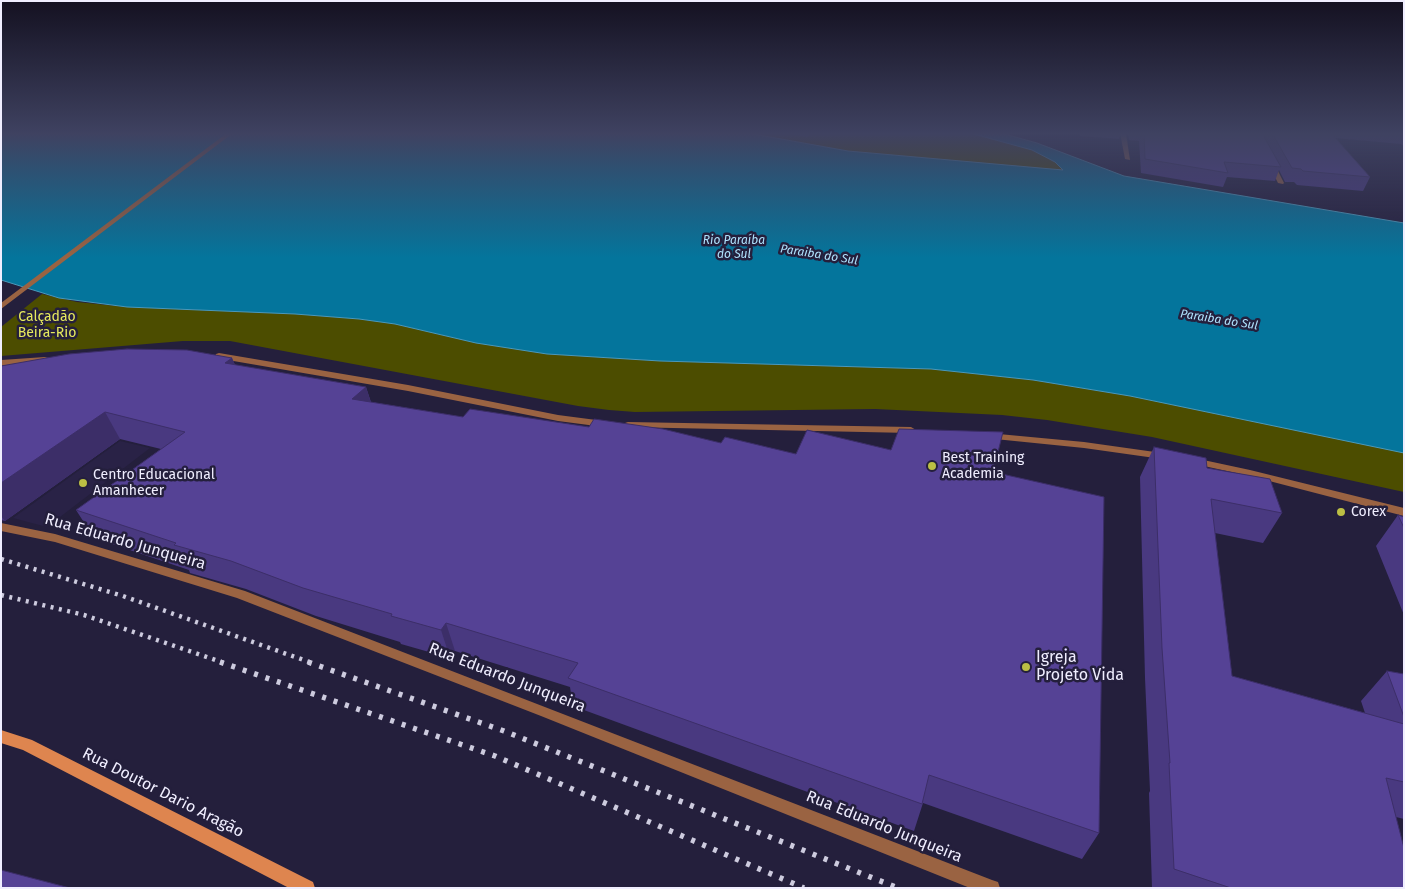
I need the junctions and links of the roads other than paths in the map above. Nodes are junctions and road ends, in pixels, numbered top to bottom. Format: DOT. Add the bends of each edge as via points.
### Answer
graph roads {
  1 [pos="176,174"];
  2 [pos="1277,174"];
  3 [pos="1282,183"];
  4 [pos="3,305"];
  5 [pos="204,354"];
  6 [pos="59,359"];
  7 [pos="1,363"];
  8 [pos="922,431"];
  9 [pos="979,435"];
  10 [pos="1404,512"];
  11 [pos="1,527"];
  12 [pos="1,736"];
  13 [pos="307,888"];
  14 [pos="992,888"];
  1 -- 4 [label="street"];
  2 -- 3 [label="street"];
  5 -- 8 [label="street" via="408,388 558,418 615,425"];
  6 -- 7 [label="street"];
  9 -- 10 [label="street" via="1181,459"];
  11 -- 14 [label="street, Rua Eduardo Junqueira" via="55,538 240,594"];
  12 -- 13 [label="main road, Rua Doutor Dario Aragão" via="27,745"];
}
